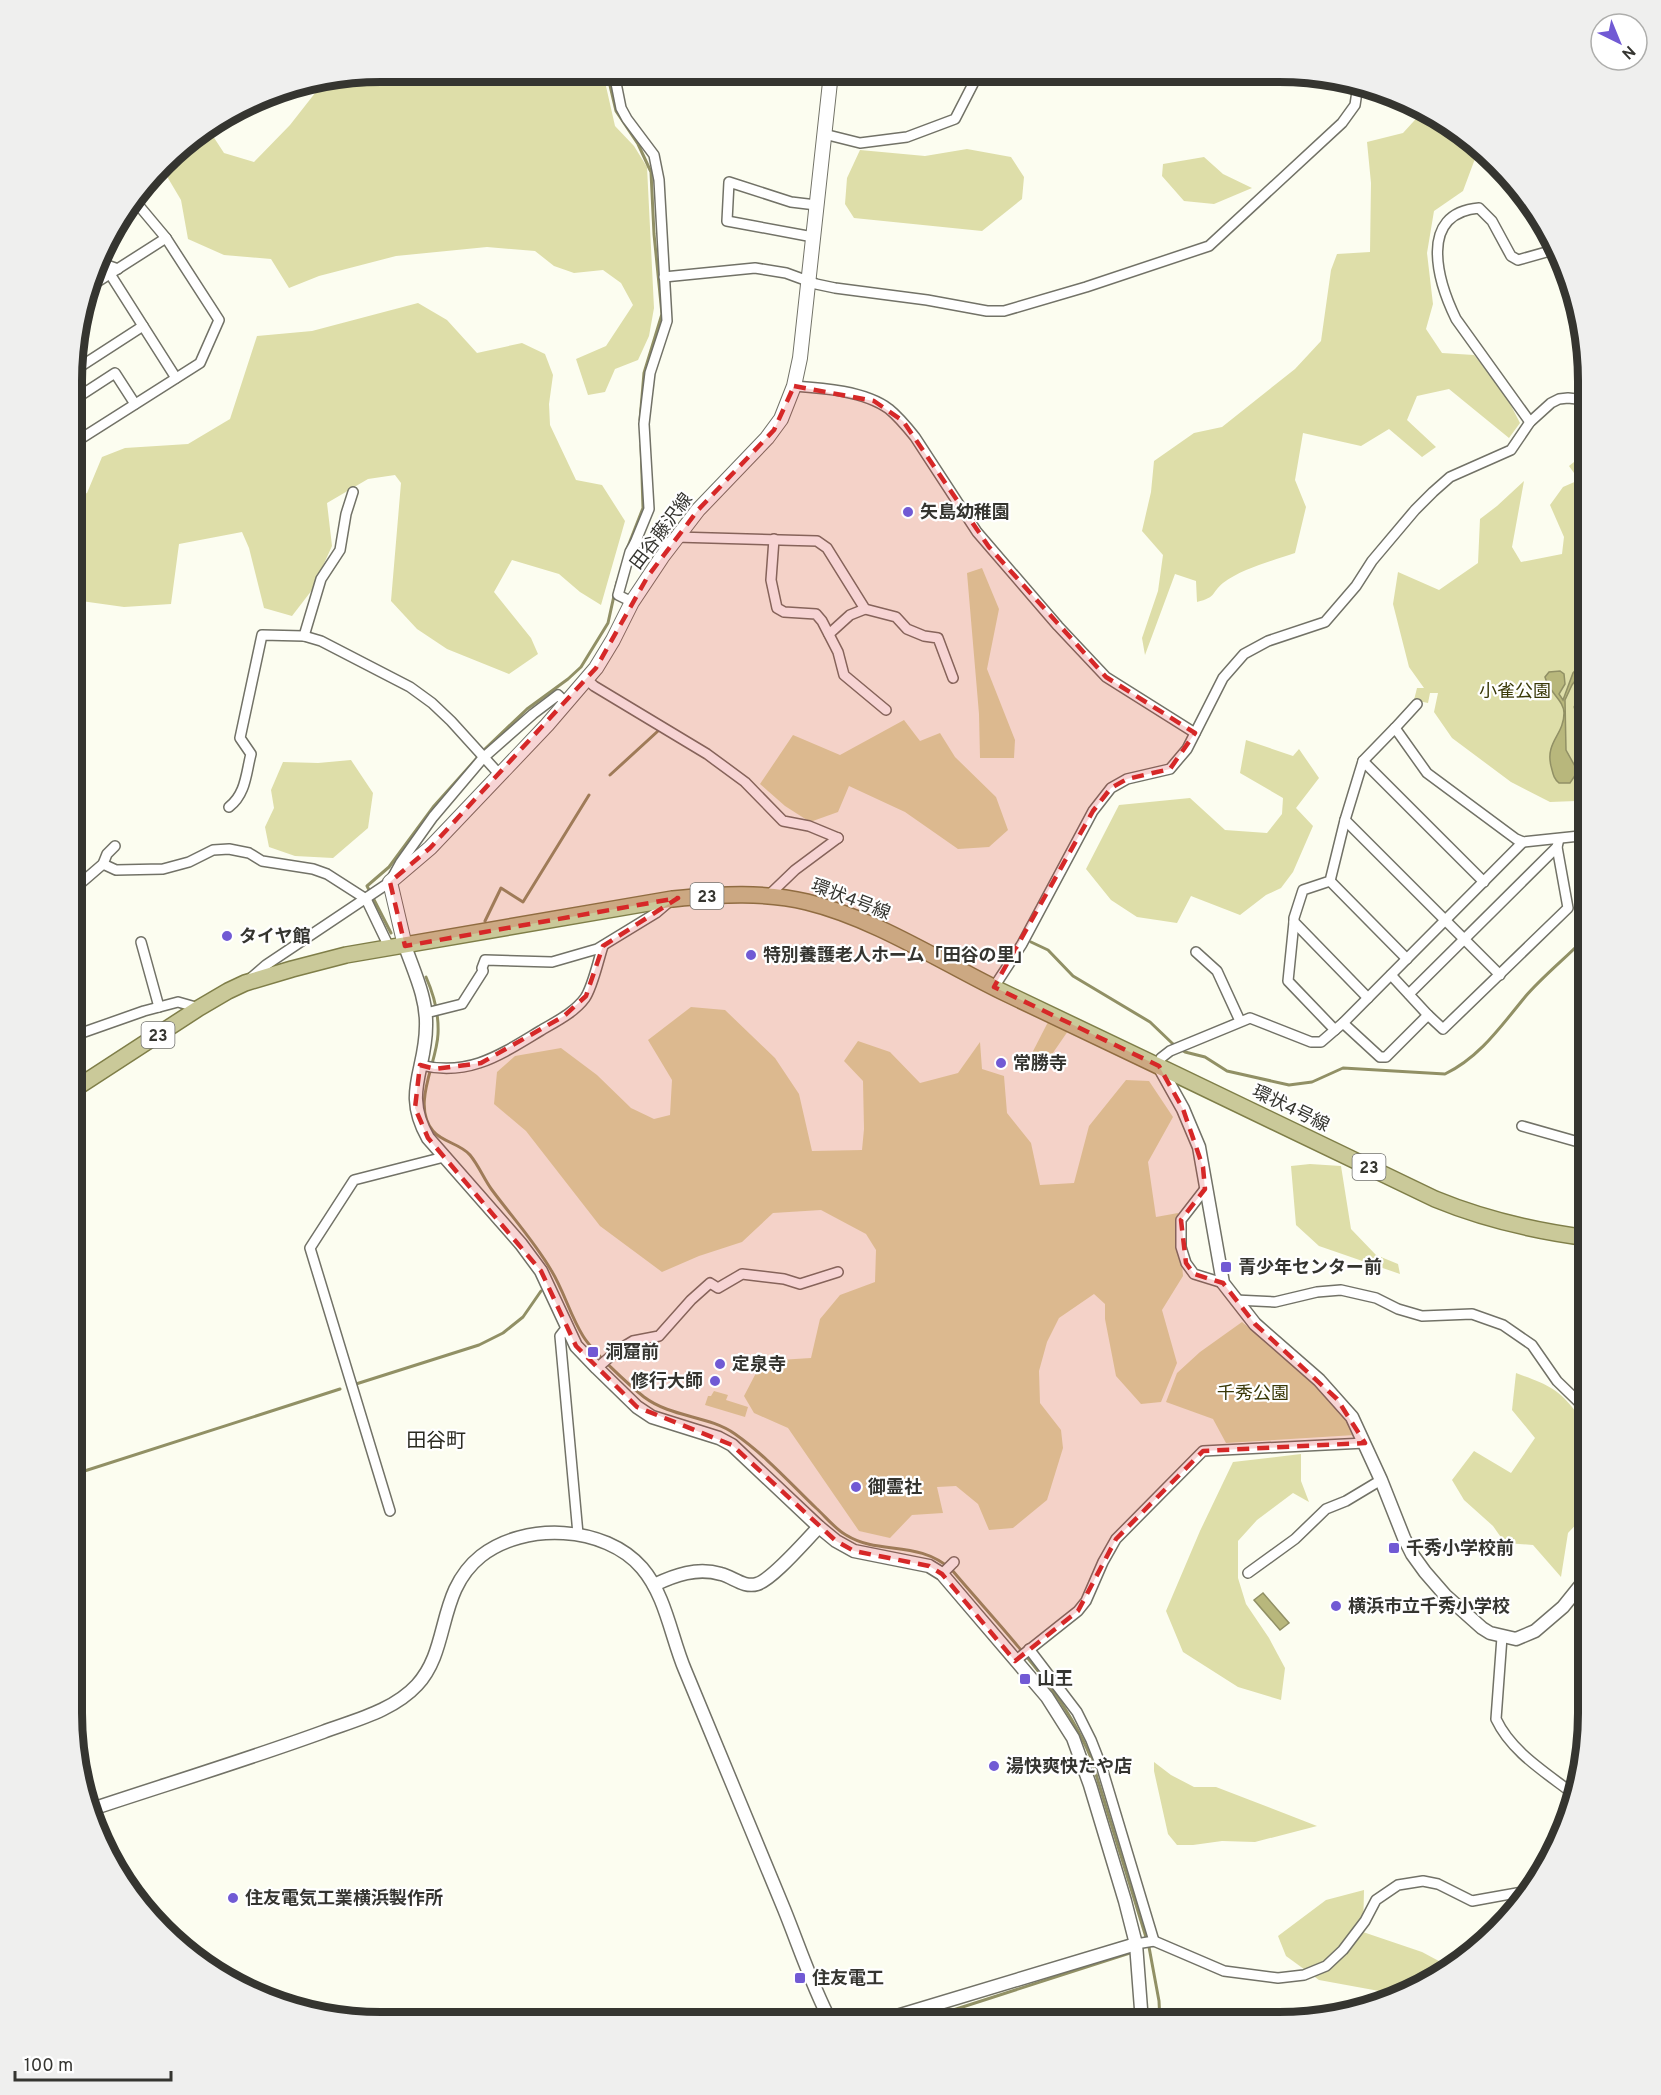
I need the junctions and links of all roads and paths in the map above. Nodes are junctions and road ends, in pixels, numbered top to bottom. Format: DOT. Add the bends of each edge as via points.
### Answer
graph roads {
  1 [pos="616,82"];
  2 [pos="830,82"];
  3 [pos="973,82"];
  4 [pos="1357,93"];
  5 [pos="824,134"];
  6 [pos="816,205"];
  7 [pos="139,206"];
  8 [pos="813,237"];
  9 [pos="166,238"];
  10 [pos="1549,251"];
  11 [pos="105,266"];
  12 [pos="114,272"];
  13 [pos="664,277"];
  14 [pos="100,280"];
  15 [pos="808,281"];
  16 [pos="143,327"];
  17 [pos="83,365"];
  18 [pos="176,378"];
  19 [pos="794,386"];
  20 [pos="82,394"];
  21 [pos="1578,399"];
  22 [pos="135,404"];
  23 [pos="1530,422"];
  24 [pos="82,438"];
  25 [pos="352,492"];
  26 [pos="774,539"];
  27 [pos="675,540"];
  28 [pos="635,543"];
  29 [pos="632,602"];
  30 [pos="865,609"];
  31 [pos="829,634"];
  32 [pos="304,636"];
  33 [pos="953,678"];
  34 [pos="586,679"];
  35 [pos="566,702"];
  36 [pos="1417,704"];
  37 [pos="886,710"];
  38 [pos="1395,728"];
  39 [pos="1195,733"];
  40 [pos="481,755"];
  41 [pos="1363,761"];
  42 [pos="500,775"];
  43 [pos="229,807"];
  44 [pos="1345,820"];
  45 [pos="1578,838"];
  46 [pos="1523,842"];
  47 [pos="1558,843"];
  48 [pos="115,846"];
  49 [pos="103,864"];
  50 [pos="1330,881"];
  51 [pos="82,882"];
  52 [pos="390,882"];
  53 [pos="1484,882"];
  54 [pos="769,895"];
  55 [pos="370,896"];
  56 [pos="672,899"];
  57 [pos="1445,920"];
  58 [pos="1294,922"];
  59 [pos="1464,939"];
  60 [pos="141,942"];
  61 [pos="603,946"];
  62 [pos="398,947"];
  63 [pos="1196,952"];
  64 [pos="1407,958"];
  65 [pos="1391,975"];
  66 [pos="1500,975"];
  67 [pos="245,983"];
  68 [pos="994,987"];
  69 [pos="1409,994"];
  70 [pos="1368,998"];
  71 [pos="159,1007"];
  72 [pos="199,1008"];
  73 [pos="429,1013"];
  74 [pos="1428,1015"];
  75 [pos="1240,1021"];
  76 [pos="1339,1026"];
  77 [pos="82,1033"];
  78 [pos="1159,1066"];
  79 [pos="428,1067"];
  80 [pos="82,1084"];
  81 [pos="1522,1126"];
  82 [pos="1578,1142"];
  83 [pos="444,1157"];
  84 [pos="1205,1189"];
  85 [pos="1578,1237"];
  86 [pos="838,1272"];
  87 [pos="1222,1283"];
  88 [pos="1234,1300"];
  89 [pos="567,1327"];
  90 [pos="602,1363"];
  91 [pos="1578,1402"];
  92 [pos="1365,1443"];
  93 [pos="1381,1480"];
  94 [pos="390,1511"];
  95 [pos="819,1527"];
  96 [pos="578,1534"];
  97 [pos="954,1562"];
  98 [pos="944,1571"];
  99 [pos="1248,1573"];
  100 [pos="654,1585"];
  101 [pos="1578,1588"];
  102 [pos="1502,1637"];
  103 [pos="1029,1649"];
  104 [pos="1015,1661"];
  105 [pos="1568,1790"];
  106 [pos="97,1806"];
  107 [pos="1519,1893"];
  108 [pos="1144,1944"];
  109 [pos="827,2012"];
  110 [pos="911,2012"];
  111 [pos="1141,2012"];
  1 -- 13 [label="street" via="627,119 654,155"];
  2 -- 5 [label="main road, 田谷藤沢線"];
  3 -- 5 [label="street" via="955,119 907,137 861,143"];
  4 -- 15 [label="street" via="1355,105 1342,123 1209,246 1004,311"];
  5 -- 6 [label="main road, 田谷藤沢線"];
  6 -- 8 [label="main road, 田谷藤沢線"];
  6 -- 8 [label="street" via="791,202 729,182 727,221"];
  7 -- 9 [label="street"];
  8 -- 15 [label="main road, 田谷藤沢線"];
  9 -- 12 [label="street"];
  9 -- 18 [label="street" via="219,320 200,363"];
  10 -- 23 [label="street" via="1518,260 1510,256 1492,220 1479,208 1454,214 1443,227 1437,252 1439,276 1456,319"];
  11 -- 12 [label="street"];
  12 -- 14 [label="street"];
  12 -- 16 [label="street"];
  13 -- 15 [label="street" via="755,268"];
  13 -- 28 [label="street" via="667,321 650,373 644,424 649,509"];
  15 -- 19 [label="main road, 田谷藤沢線"];
  16 -- 17 [label="street"];
  16 -- 18 [label="street"];
  18 -- 22 [label="street"];
  19 -- 27 [label="main road, 田谷藤沢線" via="788,407 774,430"];
  19 -- 39 [label="street" via="826,388 889,409 915,437 983,539 1106,677"];
  20 -- 22 [label="street" via="115,373"];
  21 -- 23 [label="street" via="1559,399"];
  22 -- 24 [label="street"];
  23 -- 39 [label="street" via="1511,450 1450,477 1433,492 1325,622 1244,654 1223,678"];
  25 -- 32 [label="street" via="340,550 321,579"];
  26 -- 27 [label="street"];
  26 -- 30 [label="street" via="818,541 827,548"];
  26 -- 31 [label="street" via="771,580 777,608 816,614"];
  27 -- 28 [label="street"];
  27 -- 29 [label="main road, 田谷藤沢線"];
  28 -- 29 [label="street" via="618,595"];
  29 -- 34 [label="main road, 田谷藤沢線" via="607,652"];
  30 -- 31 [label="street" via="850,615"];
  30 -- 33 [label="street" via="896,617 907,629 938,638"];
  31 -- 37 [label="street" via="844,675"];
  32 -- 40 [label="street" via="410,687 432,703"];
  32 -- 43 [label="street" via="262,635 240,738 251,754 248,776 239,797"];
  34 -- 35 [label="main road, 田谷藤沢線"];
  34 -- 54 [label="street" via="707,754 745,783 783,821 838,838"];
  35 -- 40 [label="street" via="558,696"];
  35 -- 42 [label="main road, 田谷藤沢線"];
  36 -- 38 [label="street"];
  38 -- 41 [label="street"];
  38 -- 46 [label="street" via="1427,773"];
  39 -- 68 [label="street" via="1170,770 1127,779 1111,788 1093,812 1022,944"];
  40 -- 42 [label="street"];
  40 -- 52 [label="street"];
  41 -- 44 [label="street"];
  41 -- 53 [label="street"];
  42 -- 52 [label="main road, 田谷藤沢線" via="430,848"];
  44 -- 50 [label="street"];
  44 -- 57 [label="street"];
  45 -- 47 [label="street"];
  46 -- 47 [label="street"];
  46 -- 53 [label="street"];
  47 -- 59 [label="street"];
  47 -- 66 [label="street" via="1568,908"];
  48 -- 49 [label="street"];
  49 -- 51 [label="street"];
  49 -- 55 [label="street" via="116,870 163,869 213,850 229,849 262,861 313,869"];
  50 -- 58 [label="street" via="1303,890"];
  50 -- 64 [label="street"];
  52 -- 55 [label="street"];
  52 -- 62 [label="main road"];
  53 -- 57 [label="street"];
  54 -- 56 [label="main road, 環状4号線 / 23" via="720,894"];
  54 -- 68 [label="main road, 環状4号線 / 23" via="808,902 861,921"];
  55 -- 62 [label="street"];
  55 -- 67 [label="street"];
  56 -- 61 [label="street"];
  56 -- 62 [label="main road, 環状4号線 / 23"];
  57 -- 59 [label="street"];
  57 -- 64 [label="street"];
  58 -- 70 [label="street"];
  58 -- 76 [label="street" via="1288,981"];
  59 -- 66 [label="street"];
  59 -- 69 [label="street"];
  60 -- 71 [label="street"];
  61 -- 73 [label="street" via="552,962 485,960 483,971 462,1004"];
  61 -- 79 [label="street" via="586,996 564,1016 495,1058 481,1063"];
  62 -- 67 [label="main road, 環状4号線 / 23" via="346,955"];
  62 -- 73 [label="street"];
  63 -- 75 [label="street" via="1217,971"];
  64 -- 65 [label="street"];
  65 -- 69 [label="street"];
  65 -- 70 [label="street"];
  66 -- 74 [label="street" via="1443,1029"];
  67 -- 72 [label="main road, 環状4号線 / 23"];
  68 -- 78 [label="main road, 環状4号線 / 23"];
  69 -- 74 [label="street"];
  70 -- 76 [label="street"];
  71 -- 72 [label="street" via="178,1002"];
  71 -- 77 [label="street"];
  72 -- 80 [label="main road, 環状4号線 / 23"];
  73 -- 79 [label="street"];
  74 -- 76 [label="street" via="1386,1057 1380,1057"];
  75 -- 76 [label="street" via="1252,1018 1311,1042 1321,1042"];
  75 -- 78 [label="street" via="1174,1049 1161,1058"];
  78 -- 84 [label="street" via="1193,1132"];
  78 -- 85 [label="main road, 環状4号線 / 23" via="1435,1199 1510,1225"];
  79 -- 83 [label="street" via="416,1091 415,1108 424,1131"];
  81 -- 82 [label="street"];
  83 -- 89 [label="street" via="541,1271"];
  83 -- 94 [label="street" via="354,1180 310,1248"];
  84 -- 87 [label="street"];
  84 -- 87 [label="street" via="1181,1220 1181,1247 1194,1274"];
  86 -- 90 [label="street" via="800,1284 742,1274 718,1288 710,1283 659,1336 633,1341"];
  87 -- 88 [label="street"];
  88 -- 91 [label="street" via="1275,1302 1341,1290 1376,1298 1422,1317 1472,1314 1503,1324 1532,1345 1557,1382"];
  88 -- 92 [label="street" via="1337,1398"];
  89 -- 90 [label="street" via="576,1346"];
  89 -- 96 [label="street" via="560,1336"];
  90 -- 95 [label="street" via="634,1404 652,1416 732,1445"];
  92 -- 93 [label="street"];
  92 -- 103 [label="street" via="1203,1451 1116,1539 1078,1611"];
  93 -- 99 [label="street" via="1326,1509 1295,1539"];
  93 -- 102 [label="street" via="1404,1538 1425,1572 1472,1620"];
  95 -- 98 [label="street" via="854,1551"];
  95 -- 100 [label="street" via="759,1583 746,1585 719,1573 703,1572 675,1575"];
  96 -- 100 [label="street" via="617,1547 642,1568"];
  96 -- 106 [label="street" via="516,1538 495,1546 478,1559 452,1595 429,1669 416,1687 387,1708 274,1750"];
  97 -- 98 [label="street"];
  98 -- 104 [label="street"];
  100 -- 109 [label="street" via="680,1660"];
  101 -- 102 [label="street" via="1534,1631 1516,1639"];
  102 -- 105 [label="street" via="1496,1719 1514,1747"];
  103 -- 104 [label="street"];
  103 -- 108 [label="street" via="1077,1712 1102,1768"];
  104 -- 108 [label="street" via="1047,1697 1073,1738 1125,1901"];
  107 -- 108 [label="street" via="1472,1901 1438,1884 1423,1881 1398,1885 1376,1900 1343,1950 1326,1966 1304,1975 1278,1978 1224,1971"];
  108 -- 110 [label="street"];
  108 -- 111 [label="street" via="1138,1967"];
}
